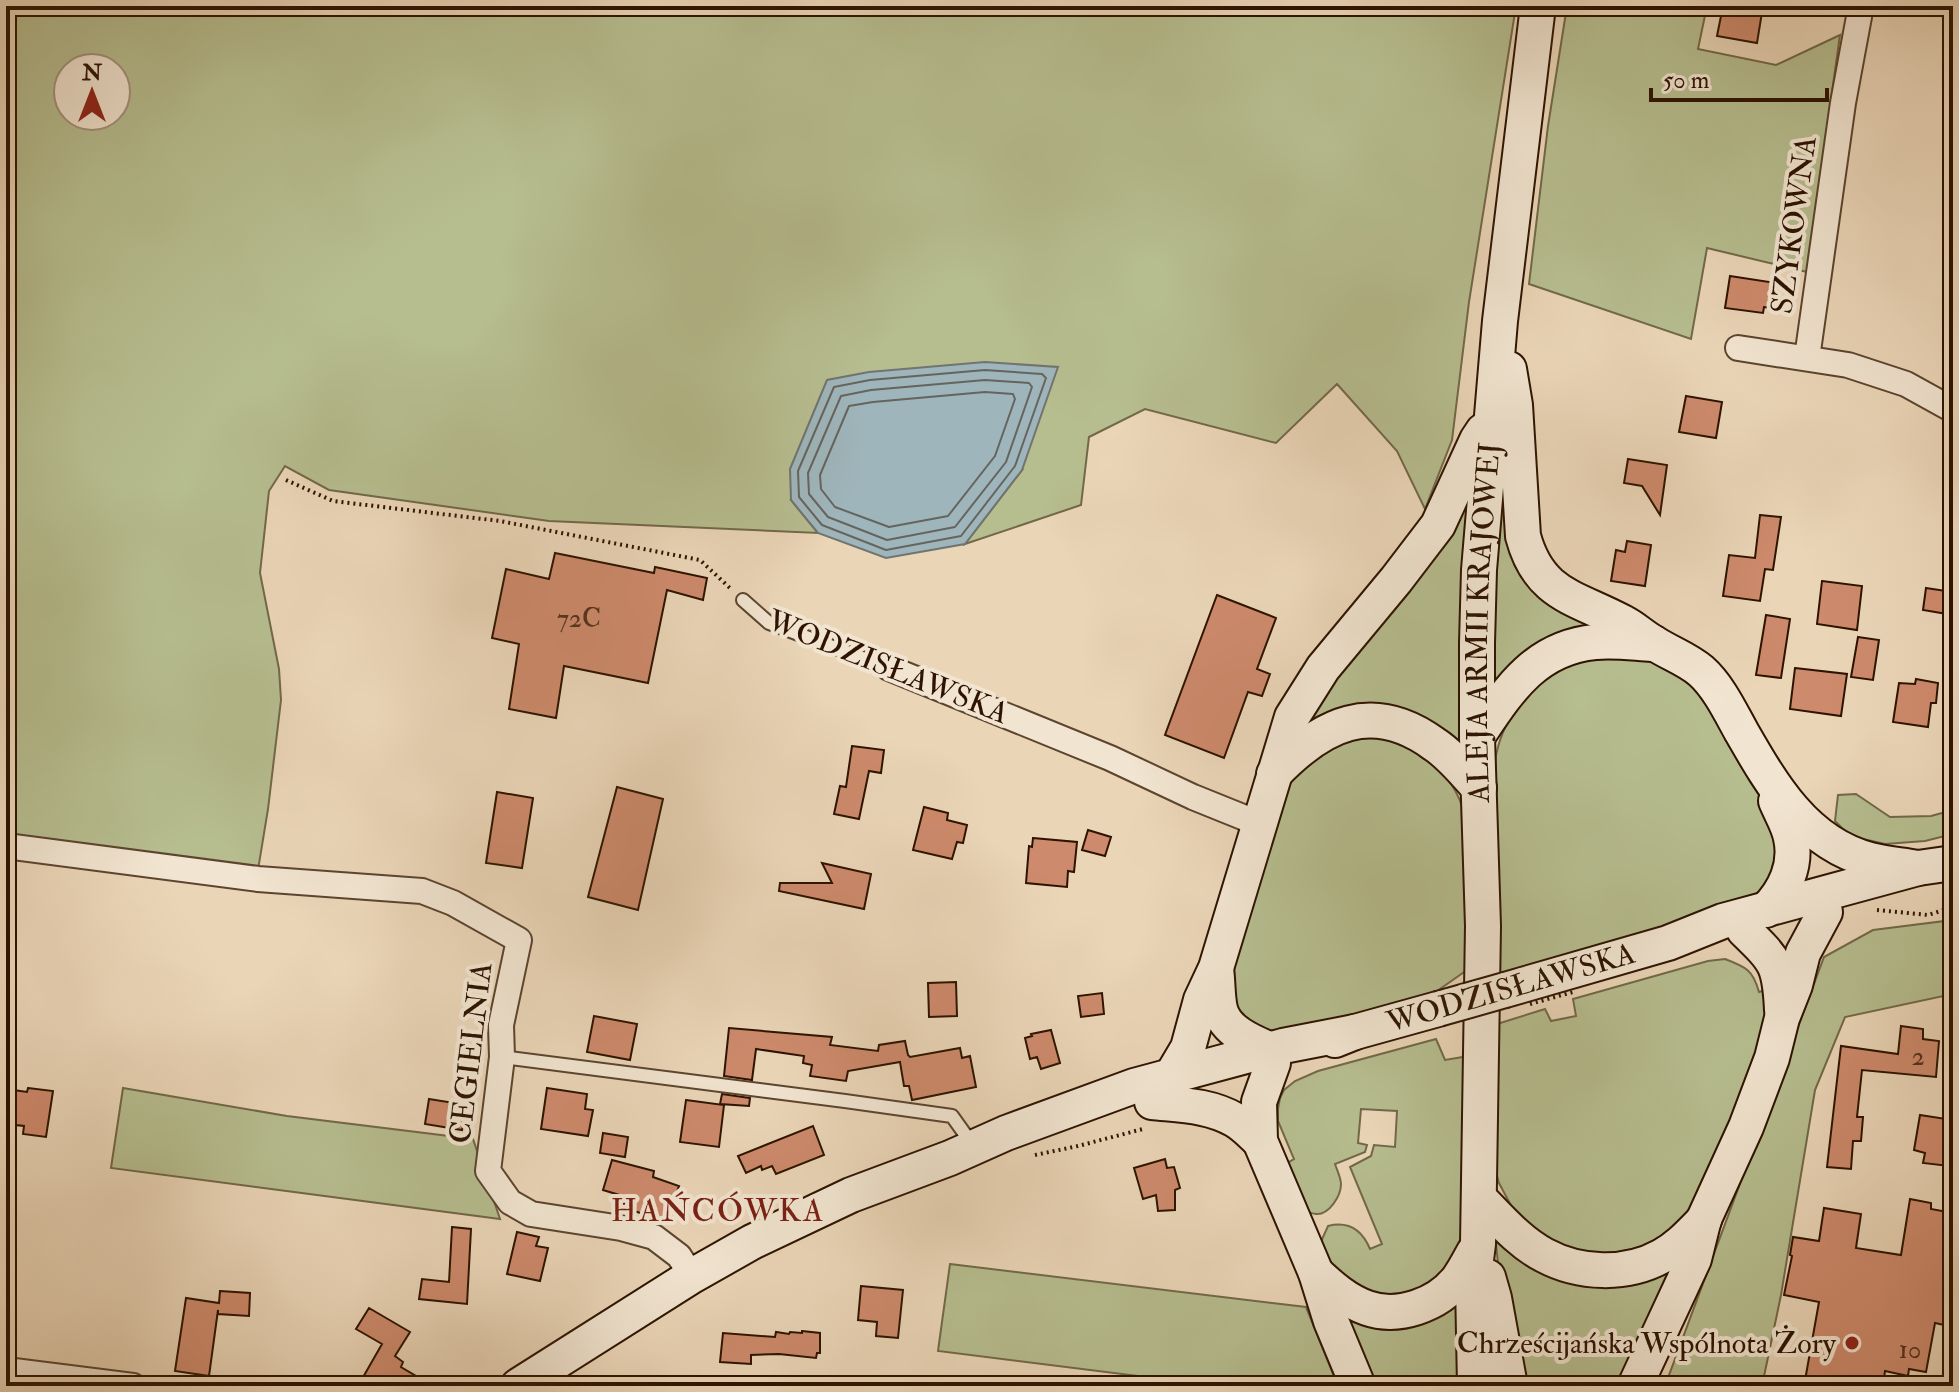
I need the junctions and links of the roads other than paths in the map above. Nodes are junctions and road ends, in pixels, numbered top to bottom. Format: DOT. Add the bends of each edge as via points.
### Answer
graph roads {
  1 [pos="1538,6"];
  2 [pos="1861,6"];
  3 [pos="1500,321"];
  4 [pos="1738,348"];
  5 [pos="1807,358"];
  6 [pos="1953,410"];
  7 [pos="1491,421"];
  8 [pos="743,600"];
  9 [pos="1656,645"];
  10 [pos="889,668"];
  11 [pos="1477,737"];
  12 [pos="1274,774"];
  13 [pos="1767,775"];
  14 [pos="1479,788"];
  15 [pos="1260,824"];
  16 [pos="6,846"];
  17 [pos="1953,863"];
  18 [pos="1918,868"];
  19 [pos="1953,873"];
  20 [pos="1825,912"];
  21 [pos="1755,920"];
  22 [pos="1216,968"];
  23 [pos="1782,1018"];
  24 [pos="1272,1056"];
  25 [pos="502,1057"];
  26 [pos="1172,1075"];
  27 [pos="1148,1115"];
  28 [pos="1260,1141"];
  29 [pos="962,1152"];
  30 [pos="1479,1198"];
  31 [pos="1704,1219"];
  32 [pos="1478,1244"];
  33 [pos="1316,1273"];
  34 [pos="692,1276"];
  35 [pos="6,1370"];
  36 [pos="133,1386"];
  37 [pos="518,1386"];
  38 [pos="1358,1386"];
  39 [pos="1475,1386"];
  40 [pos="1510,1386"];
  41 [pos="1635,1386"];
  1 -- 3 [label="main road, ALEJA ARMII KRAJOWEJ"];
  2 -- 5 [label="street, SZYKOWNA"];
  3 -- 7 [label="main road, ALEJA ARMII KRAJOWEJ"];
  3 -- 9 [label="main road" via="1515,405 1523,536 1532,561 1561,593"];
  4 -- 5 [label="street"];
  5 -- 6 [label="street" via="1906,384"];
  7 -- 11 [label="main road, ALEJA ARMII KRAJOWEJ" via="1479,570"];
  7 -- 12 [label="main road" via="1438,525 1323,668 1292,717"];
  8 -- 10 [label="lane, WODZISŁAWSKA" via="769,623"];
  9 -- 11 [label="main road" via="1599,641 1553,654 1518,680"];
  9 -- 13 [label="main road" via="1708,679"];
  10 -- 15 [label="street, WODZISŁAWSKA"];
  11 -- 14 [label="main road, ALEJA ARMII KRAJOWEJ"];
  12 -- 14 [label="main road" via="1316,737 1360,721 1385,720 1436,745"];
  12 -- 15 [label="main road"];
  13 -- 18 [label="main road" via="1810,829 1828,843 1870,860"];
  13 -- 21 [label="main road" via="1791,838 1792,863 1778,898"];
  14 -- 30 [label="main road, ALEJA ARMII KRAJOWEJ"];
  15 -- 22 [label="main road"];
  16 -- 25 [label="street, CEGIELNIA" via="258,879 422,891 453,903 519,940 501,1025"];
  17 -- 18 [label="main road, WODZISŁAWSKA"];
  18 -- 21 [label="main road, WODZISŁAWSKA"];
  19 -- 20 [label="main road, WODZISŁAWSKA"];
  20 -- 21 [label="main road, WODZISŁAWSKA"];
  20 -- 23 [label="main road" via="1803,953"];
  21 -- 23 [label="main road" via="1781,983"];
  21 -- 24 [label="main road, WODZISŁAWSKA, bridge"];
  22 -- 24 [label="main road" via="1221,1012 1243,1037"];
  22 -- 26 [label="main road" via="1188,1048"];
  23 -- 31 [label="main road" via="1746,1127"];
  24 -- 26 [label="main road, WODZISŁAWSKA"];
  24 -- 27 [label="main road, WODZISŁAWSKA"];
  24 -- 28 [label="main road" via="1259,1102"];
  25 -- 29 [label="lane" via="952,1116"];
  25 -- 34 [label="street, CEGIELNIA" via="488,1171 510,1202 531,1214 654,1237 679,1256"];
  26 -- 29 [label="main road, WODZISŁAWSKA" via="1094,1099"];
  27 -- 28 [label="main road" via="1189,1105 1212,1110"];
  27 -- 29 [label="main road, WODZISŁAWSKA"];
  28 -- 33 [label="main road"];
  29 -- 34 [label="main road, WODZISŁAWSKA" via="818,1210"];
  30 -- 31 [label="main road" via="1542,1254 1593,1270 1621,1269 1661,1257"];
  30 -- 32 [label="main road, ALEJA ARMII KRAJOWEJ"];
  31 -- 41 [label="main road" via="1694,1259"];
  32 -- 33 [label="main road" via="1457,1281 1417,1308 1368,1309"];
  32 -- 39 [label="main road, ALEJA ARMII KRAJOWEJ" via="1473,1283"];
  32 -- 40 [label="main road, ALEJA ARMII KRAJOWEJ"];
  33 -- 38 [label="main road"];
  34 -- 37 [label="main road, WODZISŁAWSKA"];
  35 -- 36 [label="street"];
}
